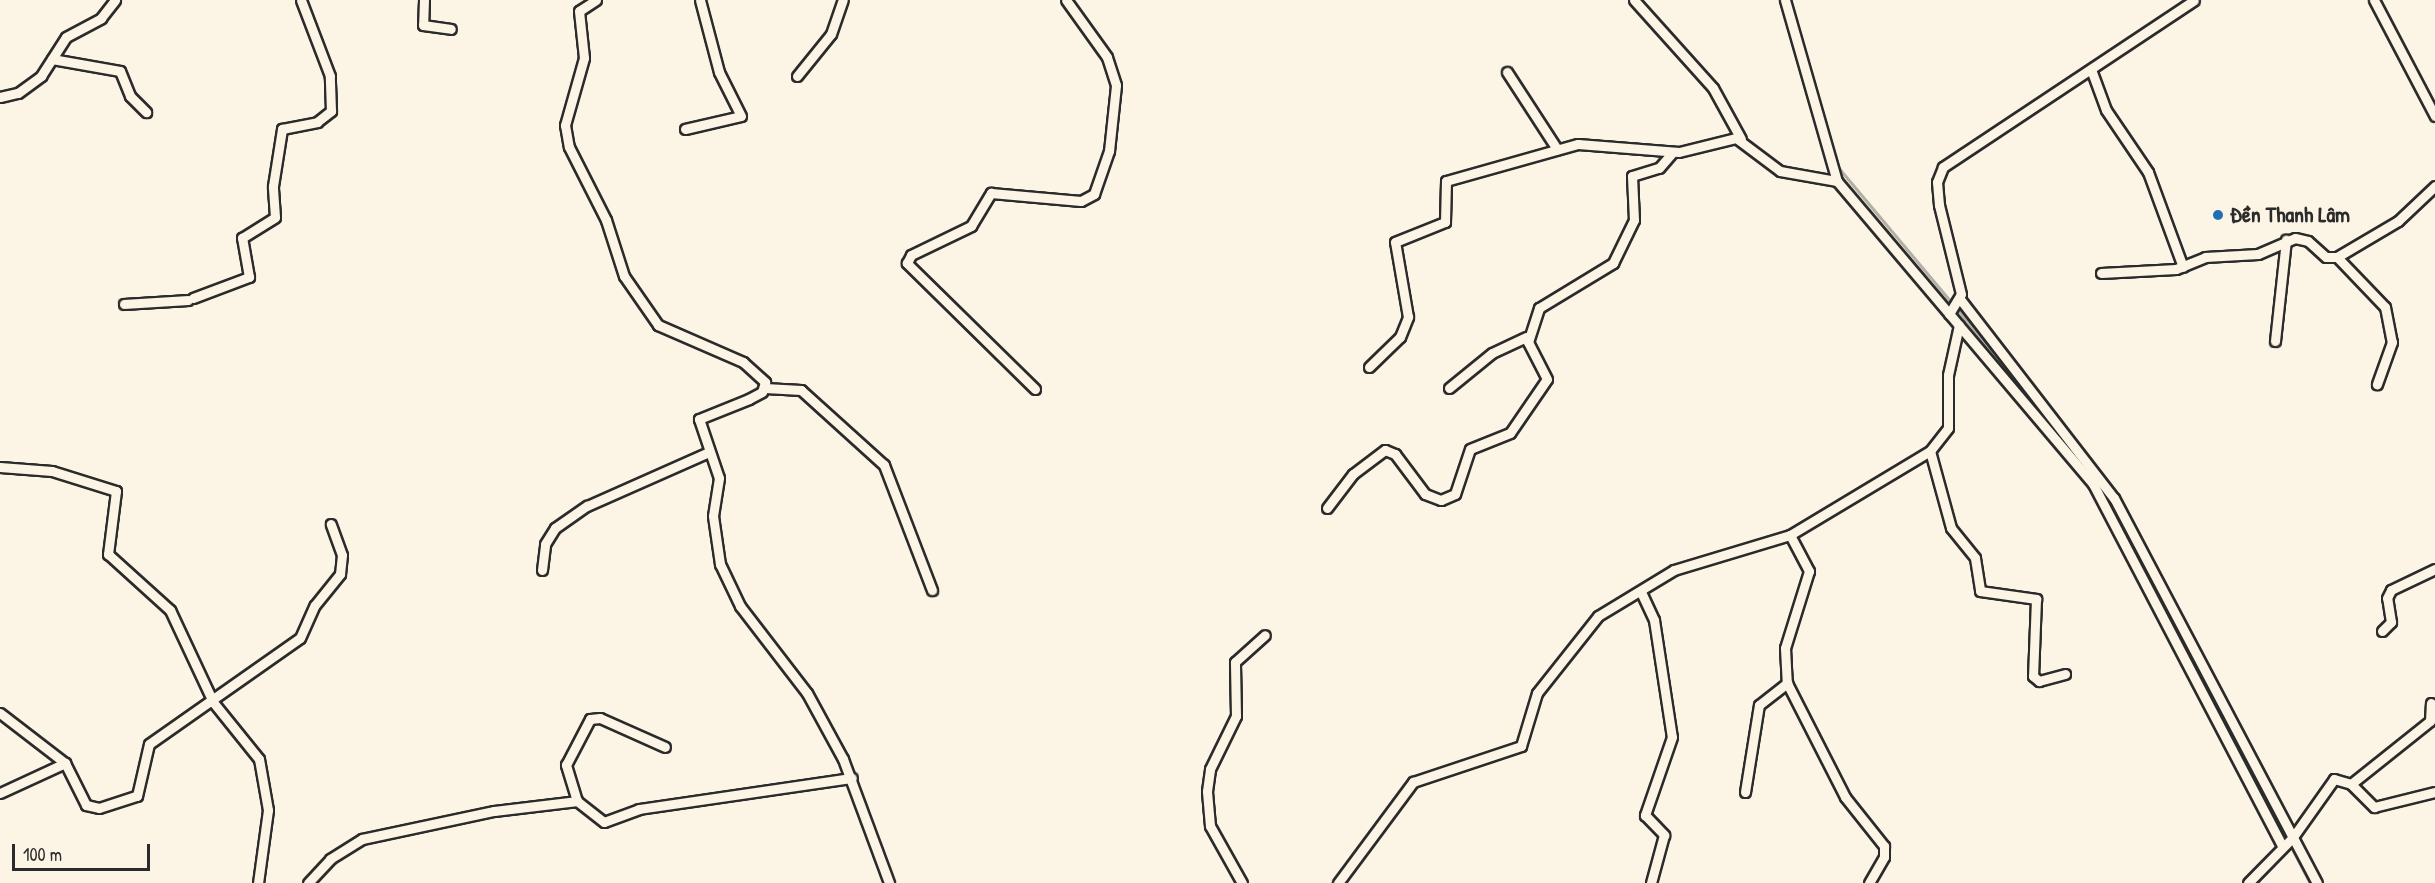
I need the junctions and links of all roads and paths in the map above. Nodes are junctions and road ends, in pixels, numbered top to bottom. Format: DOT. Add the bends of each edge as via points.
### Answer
graph roads {
  1 [pos="115,0"];
  2 [pos="301,0"];
  3 [pos="424,0"];
  4 [pos="596,0"];
  5 [pos="700,0"];
  6 [pos="843,0"];
  7 [pos="1066,0"];
  8 [pos="1634,0"];
  9 [pos="1785,0"];
  10 [pos="2194,0"];
  11 [pos="2374,0"];
  12 [pos="451,29"];
  13 [pos="52,59"];
  14 [pos="1507,72"];
  15 [pos="2092,72"];
  16 [pos="797,76"];
  17 [pos="0,97"];
  18 [pos="146,112"];
  19 [pos="2435,116"];
  20 [pos="685,129"];
  21 [pos="1741,139"];
  22 [pos="1557,149"];
  23 [pos="1673,152"];
  24 [pos="1837,181"];
  25 [pos="2435,186"];
  26 [pos="2286,240"];
  27 [pos="2337,257"];
  28 [pos="2183,267"];
  29 [pos="2101,273"];
  30 [pos="1960,301"];
  31 [pos="124,304"];
  32 [pos="1949,313"];
  33 [pos="1959,325"];
  34 [pos="1527,337"];
  35 [pos="2275,341"];
  36 [pos="1370,367"];
  37 [pos="2377,384"];
  38 [pos="765,387"];
  39 [pos="1449,388"];
  40 [pos="1035,389"];
  41 [pos="1930,451"];
  42 [pos="710,452"];
  43 [pos="0,467"];
  44 [pos="1327,508"];
  45 [pos="331,524"];
  46 [pos="1790,535"];
  47 [pos="2435,569"];
  48 [pos="542,570"];
  49 [pos="932,590"];
  50 [pos="1641,592"];
  51 [pos="2382,631"];
  52 [pos="1265,635"];
  53 [pos="2065,674"];
  54 [pos="1787,683"];
  55 [pos="213,702"];
  56 [pos="2431,703"];
  57 [pos="0,713"];
  58 [pos="665,747"];
  59 [pos="65,763"];
  60 [pos="852,778"];
  61 [pos="2351,784"];
  62 [pos="0,792"];
  63 [pos="1745,792"];
  64 [pos="2435,792"];
  65 [pos="578,801"];
  66 [pos="2287,842"];
  67 [pos="258,883"];
  68 [pos="308,883"];
  69 [pos="889,883"];
  70 [pos="1242,883"];
  71 [pos="1338,883"];
  72 [pos="1651,883"];
  73 [pos="1869,883"];
  74 [pos="2248,883"];
  75 [pos="2317,883"];
  1 -- 13 [label="street" via="101,18 66,37"];
  2 -- 31 [label="street" via="330,76 331,111 317,122 282,129 273,186 275,217 242,238 249,277 190,299"];
  3 -- 12 [label="street" via="423,26"];
  4 -- 38 [label="street" via="579,11 584,58 566,136 606,220 620,268 663,329 744,362 762,377"];
  5 -- 20 [label="street" via="718,72 741,116"];
  6 -- 16 [label="street" via="831,34"];
  7 -- 40 [label="street" via="1107,57 1116,85 1114,130 1094,194 1081,201 991,192 971,226 911,255 907,263"];
  8 -- 21 [label="street" via="1713,88"];
  9 -- 24 [label="street"];
  10 -- 15 [label="street"];
  11 -- 19 [label="street"];
  13 -- 17 [label="street" via="18,93"];
  13 -- 18 [label="street" via="120,71 133,101"];
  14 -- 22 [label="street"];
  15 -- 28 [label="street" via="2106,110 2148,172"];
  15 -- 30 [label="street" via="1939,173 1939,205"];
  21 -- 23 [label="street"];
  21 -- 24 [label="street" via="1780,171"];
  22 -- 23 [label="street" via="1596,142"];
  22 -- 36 [label="street" via="1442,183 1445,222 1395,242 1408,317 1400,337"];
  23 -- 34 [label="street" via="1659,168 1632,176 1634,220 1617,258 1544,303"];
  24 -- 32 [label="street"];
  25 -- 27 [label="street" via="2398,221"];
  26 -- 27 [label="street" via="2302,238 2326,257"];
  26 -- 28 [label="street" via="2258,254 2215,255"];
  26 -- 35 [label="street"];
  27 -- 37 [label="street" via="2385,307 2392,342"];
  28 -- 29 [label="street"];
  30 -- 32 [label="street"];
  30 -- 66 [label="street" via="2100,475"];
  32 -- 33 [label="street"];
  33 -- 41 [label="street" via="1948,375 1948,428"];
  33 -- 66 [label="street" via="2093,484"];
  34 -- 39 [label="street" via="1492,353"];
  34 -- 44 [label="street" via="1547,379 1510,433 1484,439 1470,449 1455,494 1441,500 1425,494 1395,454 1385,450 1353,474"];
  38 -- 42 [label="street" via="749,399 702,414 699,425"];
  38 -- 49 [label="street" via="801,390 884,465"];
  41 -- 46 [label="street"];
  41 -- 53 [label="street" via="1951,528 1975,558 1980,591 2036,599 2033,676 2039,681"];
  42 -- 48 [label="street" via="587,506 563,523 545,544"];
  42 -- 60 [label="street" via="719,478 713,516 724,575 807,693"];
  43 -- 55 [label="street" via="52,471 114,487 108,554 170,610"];
  45 -- 55 [label="street" via="342,566 300,638"];
  46 -- 50 [label="street" via="1683,567"];
  46 -- 54 [label="street" via="1809,571 1785,648"];
  47 -- 51 [label="street" via="2391,590 2387,598 2391,622"];
  50 -- 71 [label="street" via="1591,622 1573,654 1537,693 1521,746 1413,782"];
  50 -- 72 [label="street" via="1654,620 1672,737 1645,815 1664,835"];
  52 -- 70 [label="street" via="1235,662 1236,716 1210,769 1207,790 1210,826"];
  54 -- 63 [label="street" via="1759,705"];
  54 -- 73 [label="street" via="1845,797 1884,846"];
  55 -- 59 [label="street" via="145,749 141,790 130,800 99,808 86,805"];
  55 -- 67 [label="street" via="250,746 264,773 268,810"];
  56 -- 61 [label="street" via="2430,721"];
  57 -- 59 [label="street"];
  58 -- 65 [label="street" via="600,718 590,719 566,765"];
  59 -- 62 [label="street"];
  60 -- 65 [label="street" via="639,809 604,822"];
  60 -- 69 [label="street"];
  61 -- 64 [label="street" via="2374,807"];
  61 -- 66 [label="street" via="2331,781"];
  65 -- 68 [label="street" via="372,836 338,852"];
  66 -- 74 [label="street"];
  66 -- 75 [label="street"];
}
